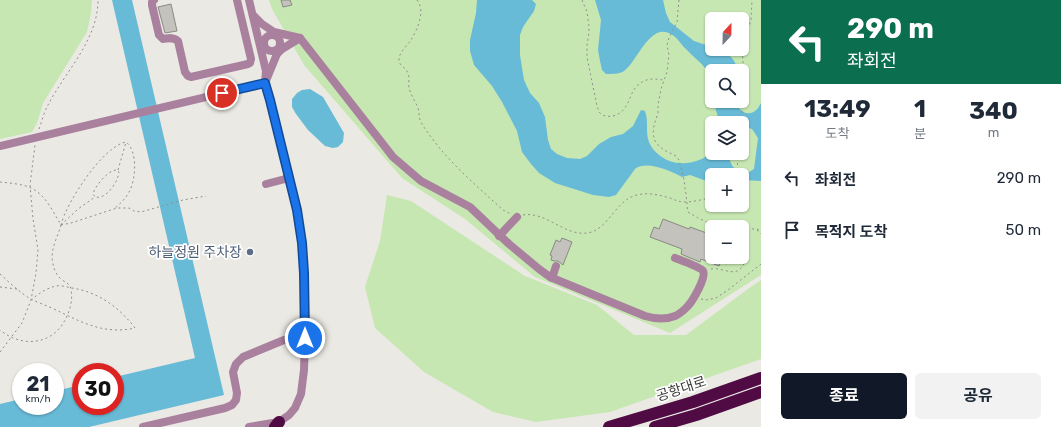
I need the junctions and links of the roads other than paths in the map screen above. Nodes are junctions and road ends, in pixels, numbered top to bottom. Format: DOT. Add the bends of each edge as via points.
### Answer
graph roads {
  1 [pos="154,0"];
  2 [pos="237,0"];
  3 [pos="249,0"];
  4 [pos="253,16"];
  5 [pos="273,34"];
  6 [pos="300,38"];
  7 [pos="262,46"];
  8 [pos="278,50"];
  9 [pos="265,83"];
  10 [pos="0,146"];
  11 [pos="289,178"];
  12 [pos="266,184"];
  13 [pos="517,217"];
  14 [pos="499,236"];
  15 [pos="675,258"];
  16 [pos="556,266"];
  17 [pos="552,278"];
  18 [pos="305,338"];
  19 [pos="761,378"];
  20 [pos="761,392"];
  21 [pos="277,424"];
  22 [pos="143,427"];
  23 [pos="249,427"];
  24 [pos="609,427"];
  25 [pos="655,427"];
  1 -- 2 [label="street" via="152,5 159,35 163,39 172,38 178,41 186,72 191,77 250,62"];
  3 -- 4 [label="street"];
  4 -- 5 [label="street"];
  4 -- 7 [label="street"];
  5 -- 6 [label="street"];
  5 -- 7 [label="street" via="266,38"];
  5 -- 8 [label="street" via="280,42"];
  6 -- 8 [label="street"];
  6 -- 14 [label="street" via="392,157 421,182 470,207"];
  7 -- 8 [label="street" via="270,51"];
  7 -- 9 [label="street"];
  8 -- 9 [label="street"];
  9 -- 10 [label="street"];
  9 -- 11 [label="street"];
  11 -- 12 [label="street"];
  11 -- 18 [label="street" via="302,243"];
  13 -- 14 [label="street"];
  14 -- 17 [label="street"];
  15 -- 17 [label="street" via="698,268 704,275 688,306 669,318 645,316"];
  16 -- 17 [label="street"];
  18 -- 21 [label="street" via="301,394 295,408"];
  18 -- 22 [label="street" via="284,340 243,357 233,372 237,393 232,405"];
  19 -- 24 [label="highway, 공항대로"];
  20 -- 25 [label="highway, 공항대로"];
  21 -- 23 [label="street"];
}
